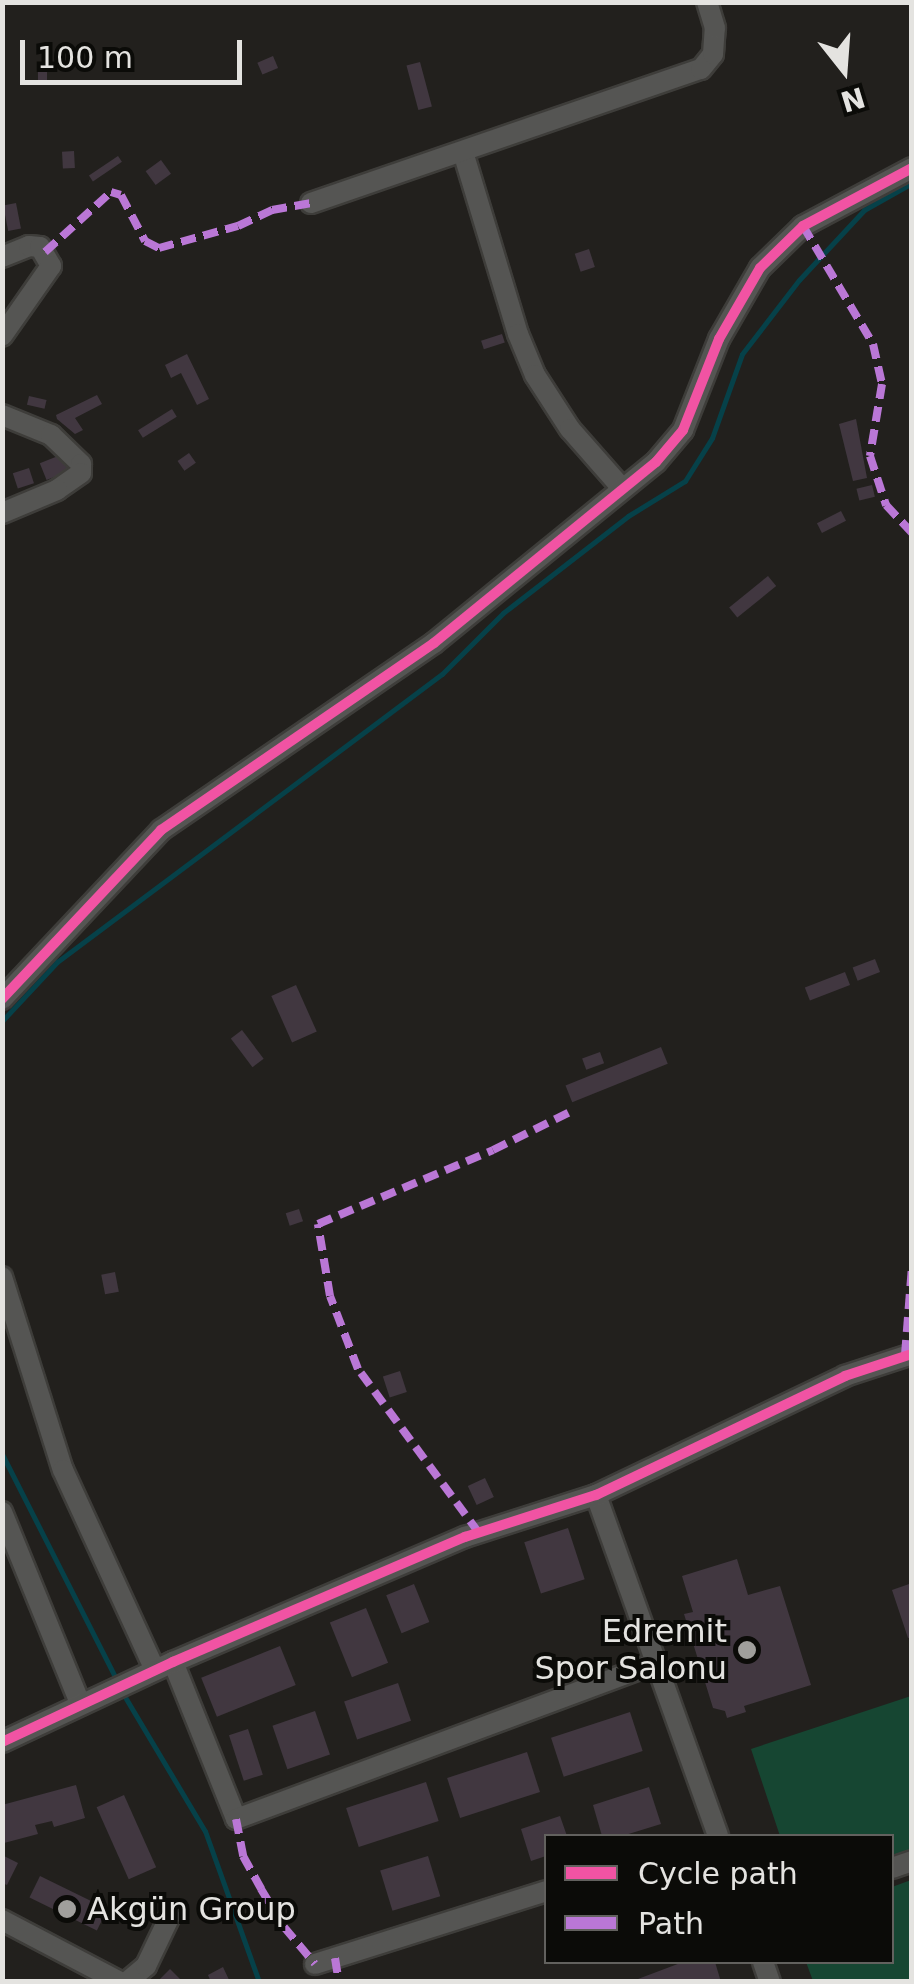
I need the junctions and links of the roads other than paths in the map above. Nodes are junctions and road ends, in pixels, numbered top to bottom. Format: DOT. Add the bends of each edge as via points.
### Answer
graph roads {
  1 [pos="707,2"];
  2 [pos="463,152"];
  3 [pos="912,168"];
  4 [pos="311,203"];
  5 [pos="2,257"];
  6 [pos="2,336"];
  7 [pos="2,415"];
  8 [pos="621,487"];
  9 [pos="2,513"];
  10 [pos="2,999"];
  11 [pos="2,1277"];
  12 [pos="912,1354"];
  13 [pos="596,1495"];
  14 [pos="2,1512"];
  15 [pos="656,1663"];
  16 [pos="164,1666"];
  17 [pos="80,1703"];
  18 [pos="2,1742"];
  19 [pos="716,1834"];
  20 [pos="544,1892"];
  21 [pos="170,1916"];
  22 [pos="2,1920"];
  23 [pos="316,1964"];
  24 [pos="123,1982"];
  1 -- 2 [label="street" via="713,54 701,69"];
  2 -- 4 [label="street"];
  2 -- 8 [label="street" via="535,374 570,430"];
  3 -- 8 [label="street" via="803,226 760,268 719,339 683,430 656,462"];
  5 -- 6 [label="street" via="40,247 51,266"];
  7 -- 9 [label="street" via="51,435 81,464 81,473 57,490"];
  8 -- 10 [label="street" via="434,643 161,830"];
  11 -- 16 [label="street" via="58,1455"];
  12 -- 13 [label="street" via="845,1376"];
  13 -- 15 [label="street"];
  13 -- 16 [label="street" via="465,1537"];
  14 -- 17 [label="street"];
  15 -- 16 [label="street" via="236,1819"];
  15 -- 19 [label="street"];
  16 -- 17 [label="street"];
  17 -- 18 [label="street"];
  20 -- 23 [label="street"];
  21 -- 24 [label="street" via="146,1966"];
  22 -- 24 [label="street"];
}
